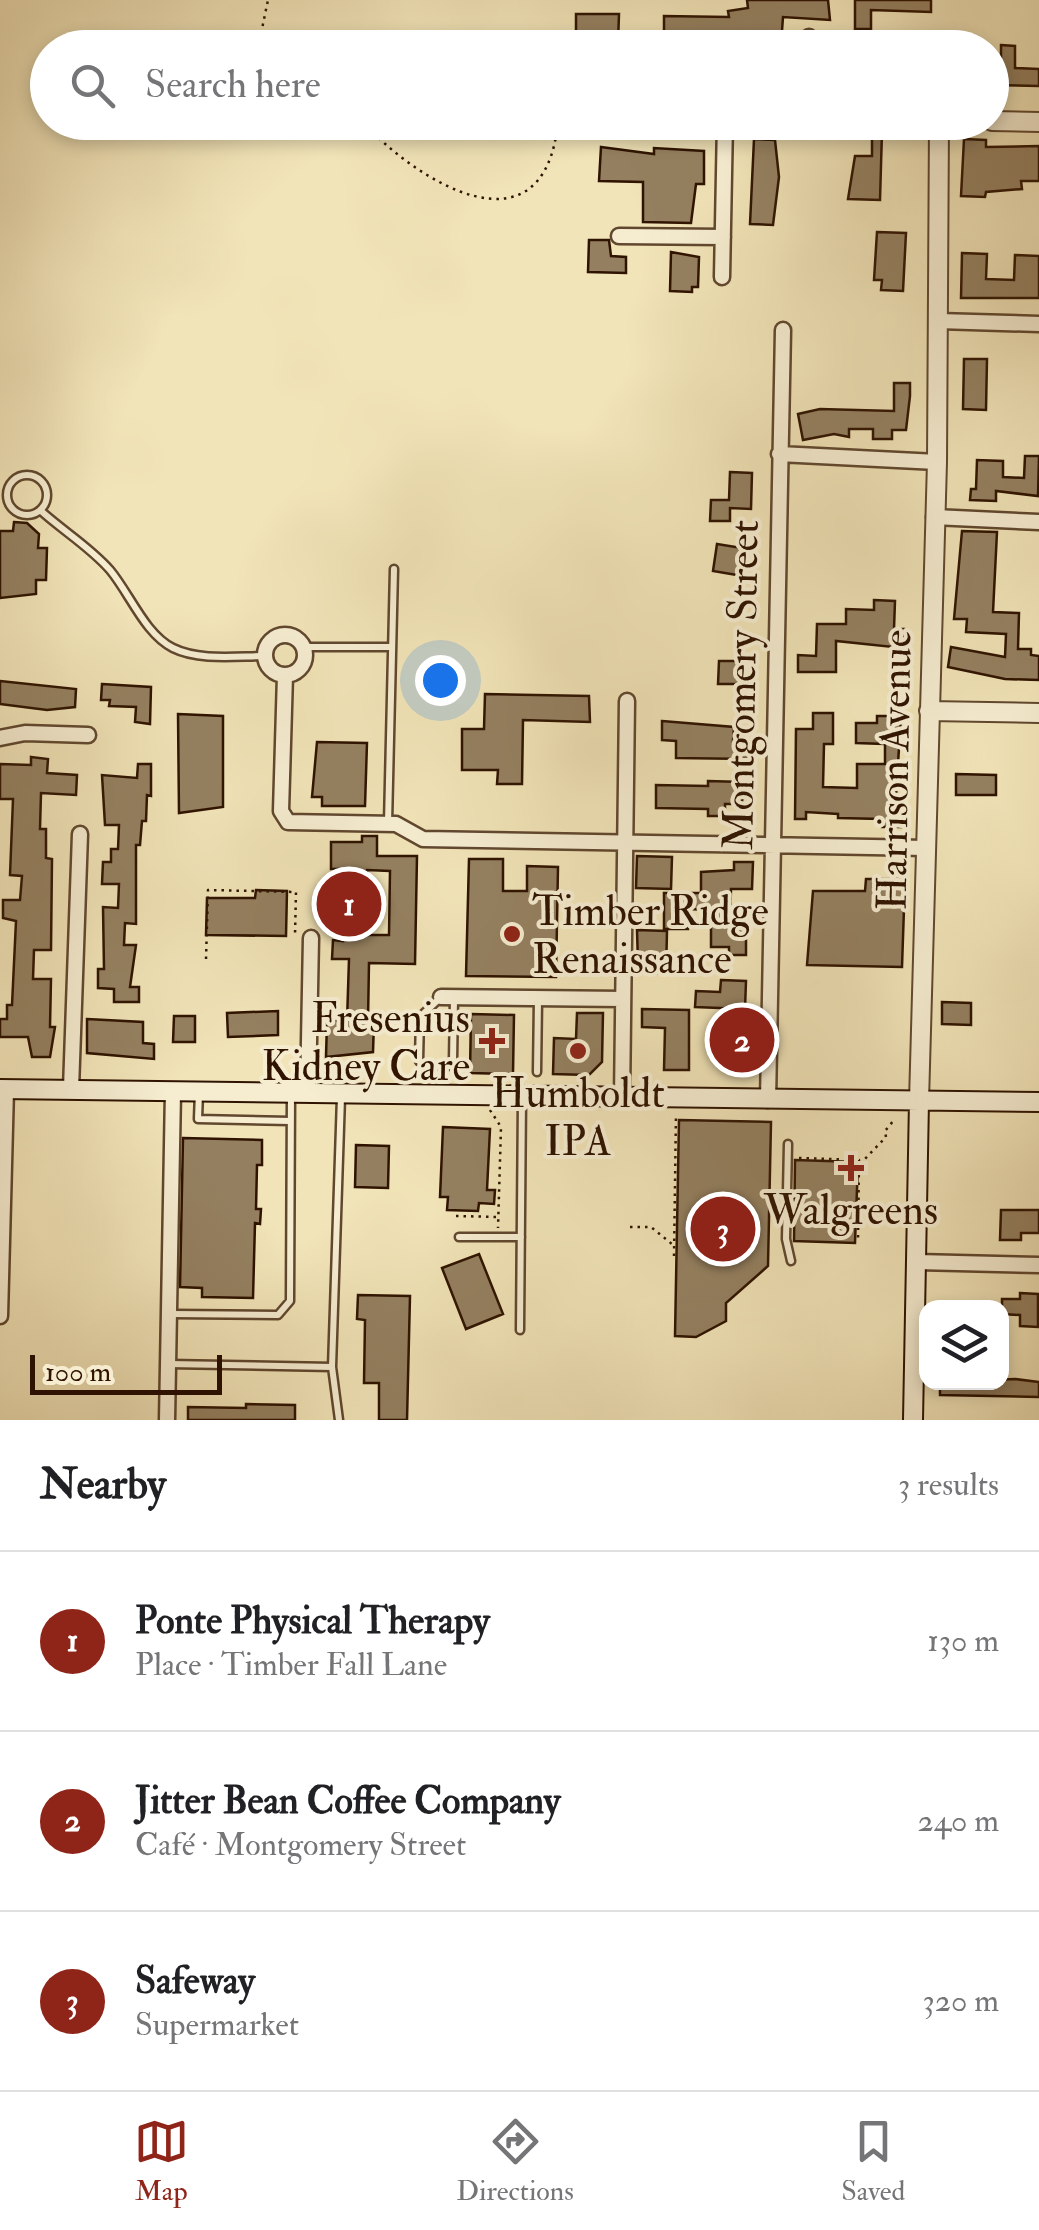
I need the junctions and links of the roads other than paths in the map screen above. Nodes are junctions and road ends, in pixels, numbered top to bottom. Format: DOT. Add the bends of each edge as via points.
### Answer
graph roads {
  1 [pos="1009,121"];
  2 [pos="1039,122"];
  3 [pos="725,140"];
  4 [pos="939,140"];
  5 [pos="619,236"];
  6 [pos="723,237"];
  7 [pos="722,276"];
  8 [pos="938,321"];
  9 [pos="1039,324"];
  10 [pos="782,330"];
  11 [pos="779,454"];
  12 [pos="937,462"];
  13 [pos="0,504"];
  14 [pos="10,504"];
  15 [pos="40,510"];
  16 [pos="934,518"];
  17 [pos="1039,522"];
  18 [pos="394,569"];
  19 [pos="303,647"];
  20 [pos="392,647"];
  21 [pos="265,656"];
  22 [pos="284,675"];
  23 [pos="627,701"];
  24 [pos="929,711"];
  25 [pos="1039,714"];
  26 [pos="88,736"];
  27 [pos="0,738"];
  28 [pos="388,824"];
  29 [pos="80,834"];
  30 [pos="624,842"];
  31 [pos="773,846"];
  32 [pos="926,848"];
  33 [pos="311,938"];
  34 [pos="447,997"];
  35 [pos="538,998"];
  36 [pos="623,999"];
  37 [pos="770,1020"];
  38 [pos="769,1053"];
  39 [pos="537,1072"];
  40 [pos="3,1089"];
  41 [pos="72,1089"];
  42 [pos="173,1091"];
  43 [pos="199,1092"];
  44 [pos="299,1093"];
  45 [pos="342,1094"];
  46 [pos="522,1096"];
  47 [pos="622,1098"];
  48 [pos="768,1100"];
  49 [pos="919,1100"];
  50 [pos="1039,1102"];
  51 [pos="290,1121"];
  52 [pos="788,1144"];
  53 [pos="459,1237"];
  54 [pos="521,1237"];
  55 [pos="791,1260"];
  56 [pos="917,1262"];
  57 [pos="1039,1265"];
  58 [pos="170,1314"];
  59 [pos="0,1316"];
  60 [pos="520,1330"];
  61 [pos="168,1364"];
  62 [pos="332,1366"];
  63 [pos="167,1420"];
  64 [pos="339,1420"];
  65 [pos="913,1420"];
  1 -- 2 [label="main road"];
  3 -- 6 [label="street"];
  4 -- 8 [label="main road, Harrison Avenue"];
  5 -- 6 [label="street"];
  6 -- 7 [label="street"];
  8 -- 9 [label="street"];
  8 -- 12 [label="main road, Harrison Avenue"];
  10 -- 11 [label="street, Montgomery Street"];
  11 -- 12 [label="street"];
  11 -- 31 [label="street, Montgomery Street"];
  12 -- 16 [label="main road, Harrison Avenue"];
  13 -- 14 [label="lane"];
  14 -- 15 [label="lane" via="25,515"];
  14 -- 15 [label="lane" via="10,486 33,476 46,489"];
  15 -- 21 [label="lane" via="90,550 172,648"];
  16 -- 17 [label="street"];
  16 -- 24 [label="main road, Harrison Avenue"];
  18 -- 20 [label="lane"];
  19 -- 20 [label="lane"];
  19 -- 21 [label="street" via="280,636"];
  19 -- 22 [label="street" via="302,666"];
  20 -- 28 [label="lane"];
  21 -- 22 [label="street"];
  22 -- 28 [label="street" via="282,818"];
  23 -- 30 [label="street"];
  24 -- 25 [label="main road"];
  24 -- 32 [label="main road, Harrison Avenue"];
  26 -- 27 [label="street"];
  28 -- 30 [label="street" via="423,839"];
  29 -- 41 [label="street"];
  30 -- 31 [label="street"];
  30 -- 36 [label="street"];
  31 -- 32 [label="street"];
  31 -- 37 [label="street, Montgomery Street"];
  32 -- 49 [label="main road, Harrison Avenue"];
  33 -- 44 [label="street"];
  34 -- 34 [label="lane" via="453,1062 424,1066 420,1016"];
  34 -- 35 [label="street"];
  35 -- 36 [label="street"];
  35 -- 39 [label="lane"];
  36 -- 47 [label="street"];
  37 -- 38 [label="street, Montgomery Street"];
  37 -- 38 [label="lane" via="730,1024 734,1051"];
  38 -- 48 [label="street, Montgomery Street"];
  40 -- 41 [label="main road"];
  40 -- 59 [label="street"];
  41 -- 42 [label="main road"];
  42 -- 43 [label="main road"];
  42 -- 58 [label="street"];
  43 -- 44 [label="main road"];
  43 -- 51 [label="lane" via="198,1119"];
  44 -- 45 [label="main road"];
  44 -- 51 [label="lane"];
  45 -- 46 [label="main road"];
  45 -- 62 [label="lane"];
  46 -- 47 [label="main road"];
  46 -- 54 [label="lane"];
  47 -- 48 [label="main road"];
  48 -- 49 [label="main road"];
  49 -- 50 [label="main road"];
  49 -- 56 [label="main road, Harrison Avenue"];
  51 -- 58 [label="lane" via="286,1310"];
  52 -- 55 [label="lane"];
  53 -- 54 [label="lane"];
  54 -- 60 [label="lane"];
  56 -- 57 [label="street"];
  56 -- 65 [label="main road, Harrison Avenue"];
  58 -- 61 [label="street"];
  61 -- 62 [label="lane"];
  61 -- 63 [label="street"];
  62 -- 64 [label="lane"];
}
